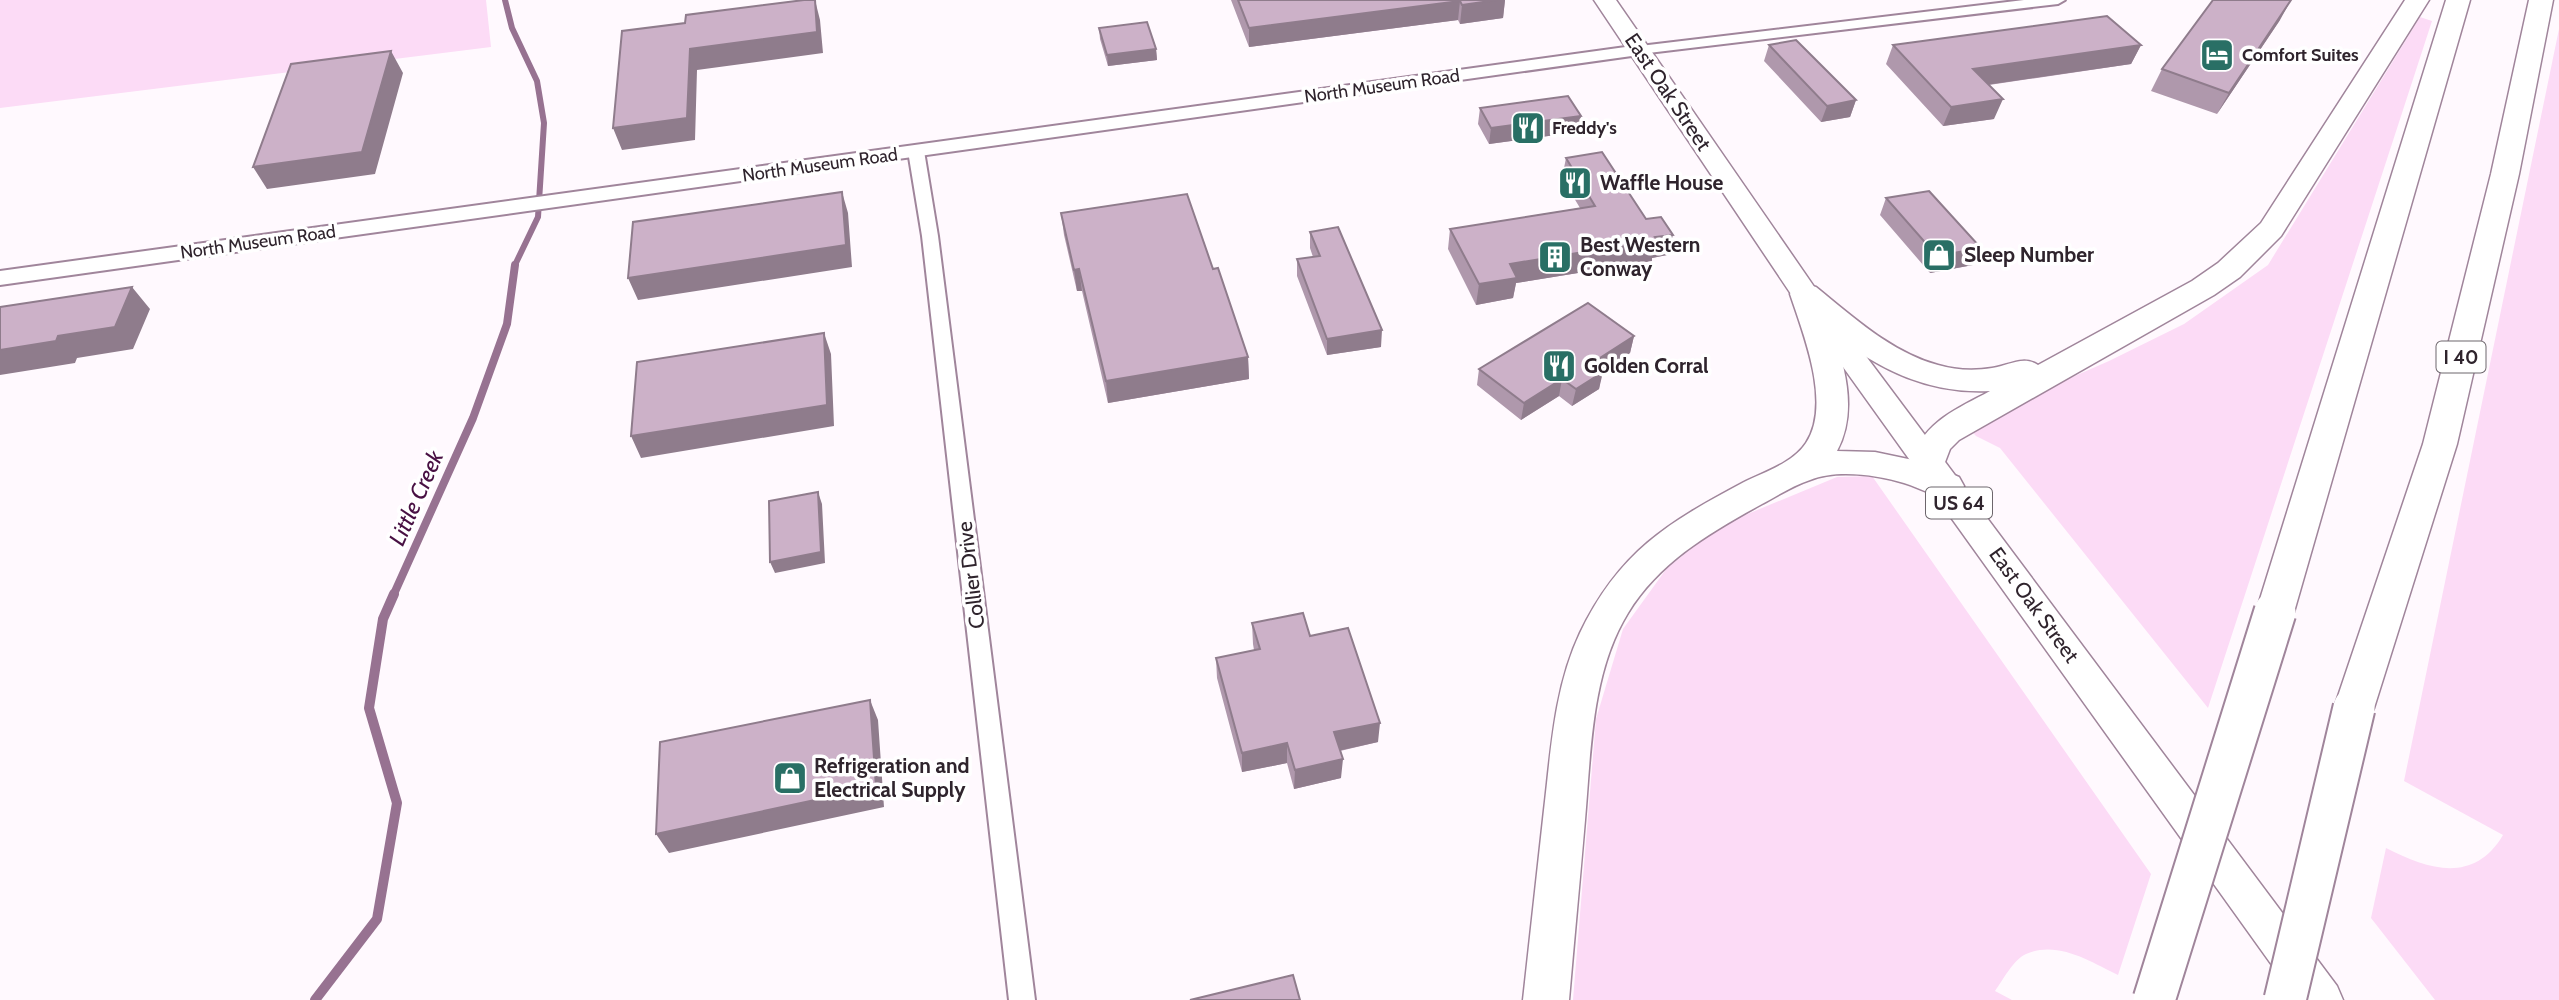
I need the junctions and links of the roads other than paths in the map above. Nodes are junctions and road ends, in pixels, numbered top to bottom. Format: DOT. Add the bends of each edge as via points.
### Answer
graph roads {
  1 [pos="1605,0"];
  2 [pos="2058,0"];
  3 [pos="2417,0"];
  4 [pos="2458,0"];
  5 [pos="2541,0"];
  6 [pos="1640,50"];
  7 [pos="916,151"];
  8 [pos="0,278"];
  9 [pos="1805,294"];
  10 [pos="2106,341"];
  11 [pos="1799,469"];
  12 [pos="1938,474"];
  13 [pos="1023,1000"];
  14 [pos="1546,1000"];
  15 [pos="2154,1000"];
  16 [pos="2285,1000"];
  17 [pos="2322,1000"];
  1 -- 6 [label="highway, East Oak Street / US 64"];
  2 -- 6 [label="street"];
  3 -- 10 [label="highway" via="2272,229 2230,270"];
  4 -- 15 [label="highway, bridge"];
  5 -- 16 [label="highway, I 40, bridge" via="2440,444 2354,708"];
  6 -- 7 [label="street, North Museum Road"];
  6 -- 9 [label="highway, East Oak Street / US 64"];
  7 -- 8 [label="street, North Museum Road"];
  7 -- 13 [label="street, Collier Drive"];
  9 -- 10 [label="highway" via="1867,344 1915,370 1948,380 1968,383 2007,378"];
  9 -- 11 [label="highway" via="1827,366 1832,417 1823,446"];
  9 -- 12 [label="highway, East Oak Street / US 64"];
  10 -- 12 [label="highway" via="1939,437 1932,448"];
  11 -- 12 [label="highway" via="1867,463"];
  11 -- 14 [label="highway" via="1703,520 1663,547 1604,619 1582,679 1574,721"];
  12 -- 17 [label="highway, East Oak Street / US 64"];
}
